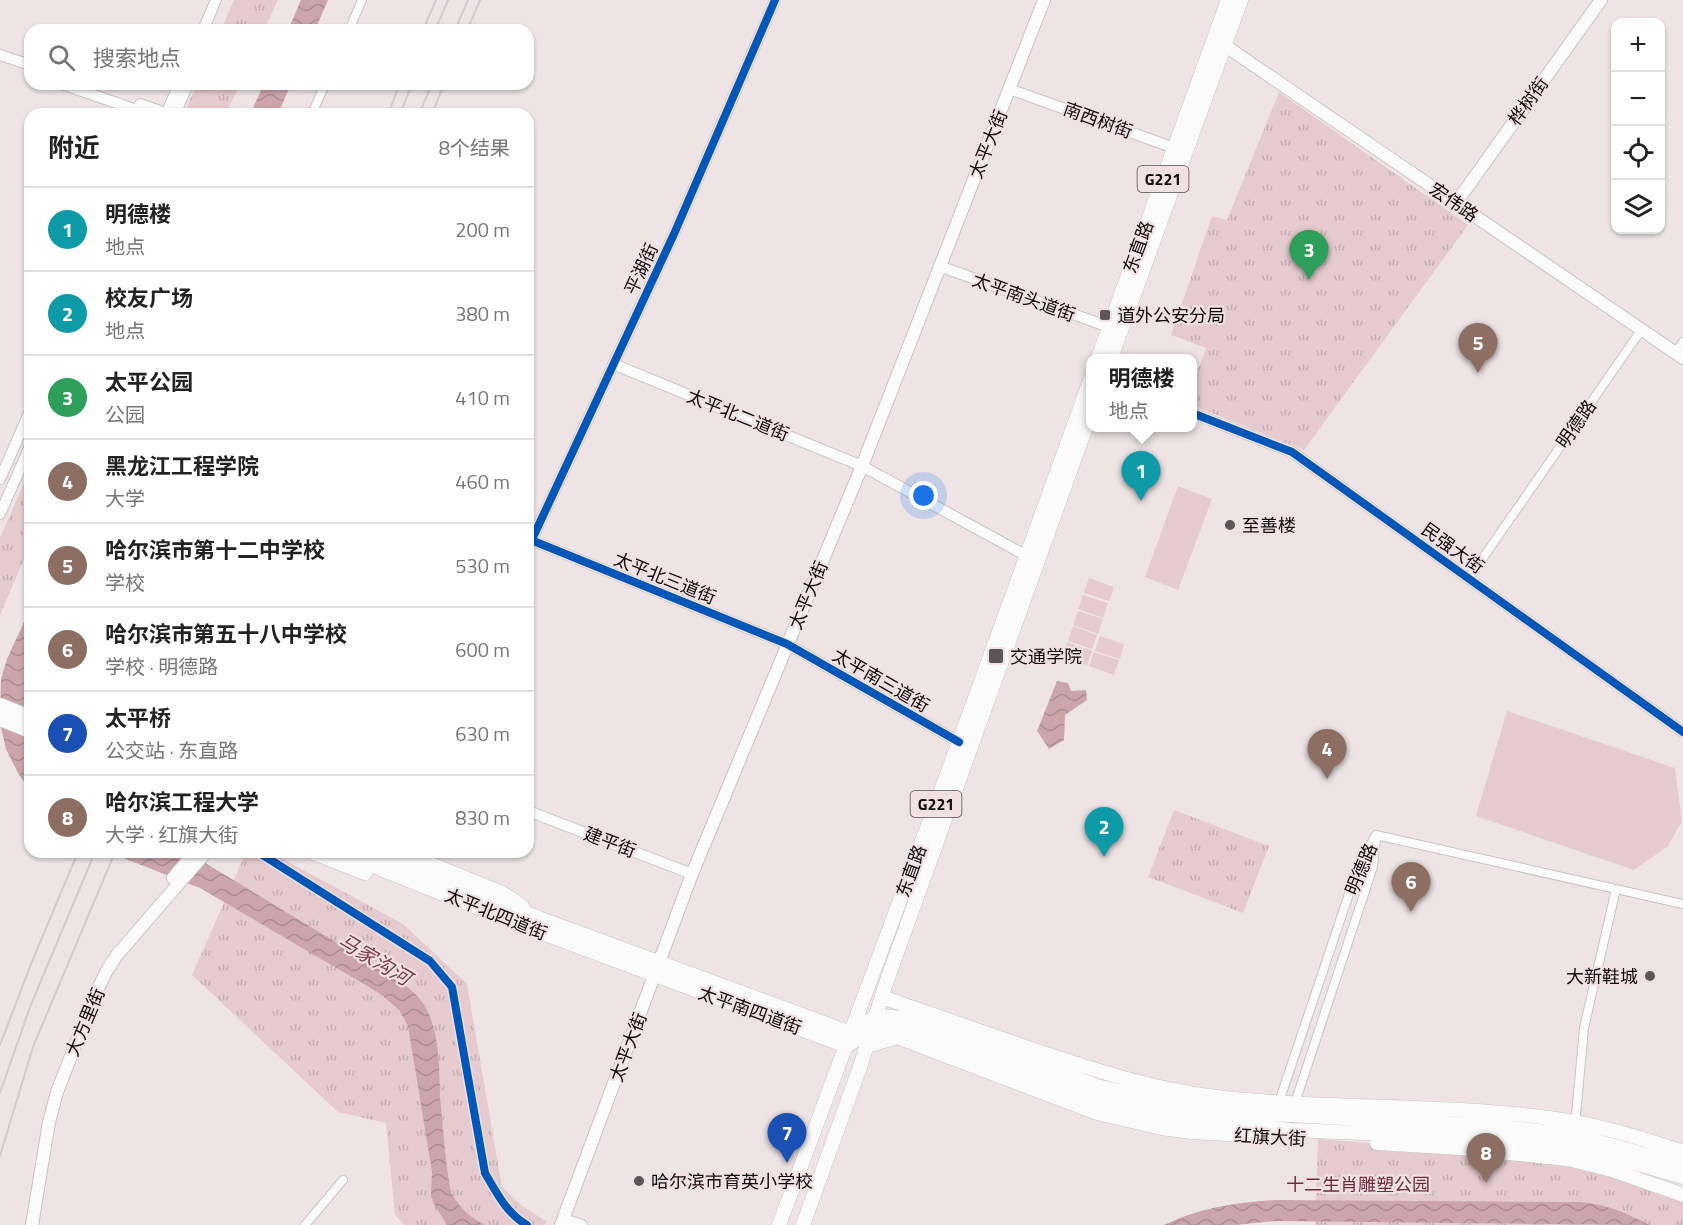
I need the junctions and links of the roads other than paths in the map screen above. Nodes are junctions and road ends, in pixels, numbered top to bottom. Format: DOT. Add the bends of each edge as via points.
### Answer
graph roads {
  1 [pos="216,0"];
  2 [pos="224,0"];
  3 [pos="362,0"];
  4 [pos="775,0"];
  5 [pos="1044,0"];
  6 [pos="1228,0"];
  7 [pos="1240,0"];
  8 [pos="1601,0"];
  9 [pos="206,24"];
  10 [pos="214,24"];
  11 [pos="352,24"];
  12 [pos="1224,45"];
  13 [pos="0,55"];
  14 [pos="0,62"];
  15 [pos="24,63"];
  16 [pos="24,71"];
  17 [pos="1009,89"];
  18 [pos="79,90"];
  19 [pos="100,90"];
  20 [pos="177,90"];
  21 [pos="185,90"];
  22 [pos="322,90"];
  23 [pos="131,108"];
  24 [pos="150,108"];
  25 [pos="169,108"];
  26 [pos="178,108"];
  27 [pos="315,108"];
  28 [pos="1180,150"];
  29 [pos="1456,203"];
  30 [pos="939,266"];
  31 [pos="1109,327"];
  32 [pos="1642,329"];
  33 [pos="1680,351"];
  34 [pos="1099,354"];
  35 [pos="1112,354"];
  36 [pos="613,364"];
  37 [pos="1086,392"];
  38 [pos="1197,415"];
  39 [pos="24,425"];
  40 [pos="1086,427"];
  41 [pos="24,460"];
  42 [pos="862,466"];
  43 [pos="0,479"];
  44 [pos="0,514"];
  45 [pos="534,535"];
  46 [pos="534,546"];
  47 [pos="1027,556"];
  48 [pos="1469,578"];
  49 [pos="787,644"];
  50 [pos="0,705"];
  51 [pos="24,715"];
  52 [pos="0,719"];
  53 [pos="24,729"];
  54 [pos="1683,732"];
  55 [pos="959,742"];
  56 [pos="534,813"];
  57 [pos="1376,835"];
  58 [pos="191,858"];
  59 [pos="200,858"];
  60 [pos="268,858"];
  61 [pos="326,858"];
  62 [pos="355,858"];
  63 [pos="384,858"];
  64 [pos="416,858"];
  65 [pos="692,874"];
  66 [pos="1616,889"];
  67 [pos="161,898"];
  68 [pos="1683,904"];
  69 [pos="494,907"];
  70 [pos="539,925"];
  71 [pos="657,968"];
  72 [pos="882,997"];
  73 [pos="876,1016"];
  74 [pos="901,1023"];
  75 [pos="872,1030"];
  76 [pos="848,1039"];
  77 [pos="867,1046"];
  78 [pos="1277,1108"];
  79 [pos="1293,1108"];
  80 [pos="1575,1129"];
  81 [pos="1683,1152"];
  82 [pos="1683,1165"];
  83 [pos="1683,1177"];
  84 [pos="343,1180"];
  85 [pos="1683,1195"];
  86 [pos="562,1222"];
  87 [pos="26,1225"];
  88 [pos="32,1225"];
  89 [pos="304,1225"];
  90 [pos="526,1225"];
  91 [pos="582,1225"];
  92 [pos="779,1225"];
  93 [pos="803,1225"];
  1 -- 9 [label="street"];
  2 -- 10 [label="street"];
  3 -- 11 [label="street"];
  4 -- 36 [label="street, 平湖街"];
  5 -- 17 [label="main road, 太平大街"];
  6 -- 28 [label="main road, 东直路 / G221"];
  7 -- 12 [label="main road, 东直路 / G221"];
  8 -- 29 [label="main road, 桦树街"];
  12 -- 28 [label="main road, 东直路 / G221"];
  12 -- 29 [label="main road, 宏伟路"];
  13 -- 15 [label="street"];
  14 -- 16 [label="street"];
  17 -- 28 [label="street, 南西树街"];
  17 -- 30 [label="main road, 太平大街"];
  18 -- 23 [label="street"];
  19 -- 24 [label="street"];
  20 -- 25 [label="street"];
  21 -- 26 [label="street"];
  22 -- 27 [label="street"];
  28 -- 31 [label="main road, 东直路 / G221"];
  28 -- 35 [label="main road, 东直路 / G221"];
  29 -- 32 [label="main road, 宏伟路"];
  30 -- 31 [label="street, 太平南头道街"];
  30 -- 42 [label="main road, 太平大街"];
  31 -- 34 [label="main road, 东直路 / G221"];
  32 -- 33 [label="main road, 宏伟路"];
  32 -- 48 [label="street, 明德路"];
  36 -- 42 [label="street, 太平北二道街"];
  36 -- 45 [label="street, 平湖街"];
  37 -- 47 [label="main road, 东直路 / G221"];
  38 -- 48 [label="street, 民强大街" via="1292,452"];
  39 -- 43 [label="street"];
  40 -- 72 [label="main road, 东直路 / G221"];
  41 -- 44 [label="street"];
  42 -- 47 [label="street, 太平北二道街"];
  42 -- 49 [label="main road, 太平大街"];
  46 -- 49 [label="street, 太平北三道街"];
  47 -- 55 [label="main road, 东直路 / G221"];
  48 -- 54 [label="street, 民强大街"];
  49 -- 55 [label="street, 太平南三道街"];
  49 -- 65 [label="main road, 太平大街"];
  50 -- 51 [label="main road"];
  52 -- 53 [label="main road"];
  55 -- 76 [label="main road, 东直路 / G221"];
  56 -- 65 [label="street, 建平街"];
  57 -- 66 [label="street"];
  57 -- 78 [label="street, 明德路" via="1359,864"];
  57 -- 79 [label="street, 明德路" via="1373,867"];
  58 -- 67 [label="main road, 大方里街"];
  59 -- 67 [label="main road, 大方里街"];
  60 -- 90 [label="street" via="430,960 452,987 485,1173 500,1199"];
  61 -- 70 [label="main road" via="486,920"];
  62 -- 69 [label="main road, 太平北四道街"];
  63 -- 69 [label="main road, 太平北四道街"];
  64 -- 70 [label="main road" via="502,892"];
  65 -- 71 [label="main road, 太平大街"];
  66 -- 68 [label="street"];
  66 -- 80 [label="street" via="1584,1028"];
  67 -- 87 [label="main road, 大方里街" via="104,961 87,993 46,1106"];
  67 -- 88 [label="main road, 大方里街" via="112,962 74,1045 49,1122"];
  69 -- 70 [label="main road, 太平北四道街"];
  70 -- 71 [label="main road, 太平北四道街"];
  71 -- 76 [label="main road, 太平南四道街"];
  71 -- 86 [label="main road, 太平大街"];
  72 -- 73 [label="main road, 东直路 / G221"];
  72 -- 78 [label="main road, 红旗大街" via="1110,1076"];
  73 -- 74 [label="main road"];
  73 -- 75 [label="main road, 东直路 / G221"];
  73 -- 76 [label="main road"];
  74 -- 75 [label="main road"];
  74 -- 78 [label="main road, 红旗大街" via="1101,1087 1168,1103 1207,1109"];
  74 -- 83 [label="main road, 红旗大街" via="1100,1100 1163,1116 1290,1130 1537,1143 1610,1156"];
  75 -- 76 [label="main road"];
  75 -- 77 [label="main road, 东直路 / G221"];
  76 -- 92 [label="main road, 东直路 / G221"];
  77 -- 85 [label="main road, 红旗大街" via="897,1037 1097,1113 1162,1128 1568,1159"];
  77 -- 93 [label="main road, 东直路 / G221"];
  78 -- 79 [label="main road, 红旗大街"];
  79 -- 80 [label="main road, 红旗大街" via="1494,1126"];
  80 -- 81 [label="main road, 红旗大街" via="1605,1129"];
  80 -- 82 [label="main road, 红旗大街"];
  84 -- 89 [label="street"];
  86 -- 91 [label="street"];
}
